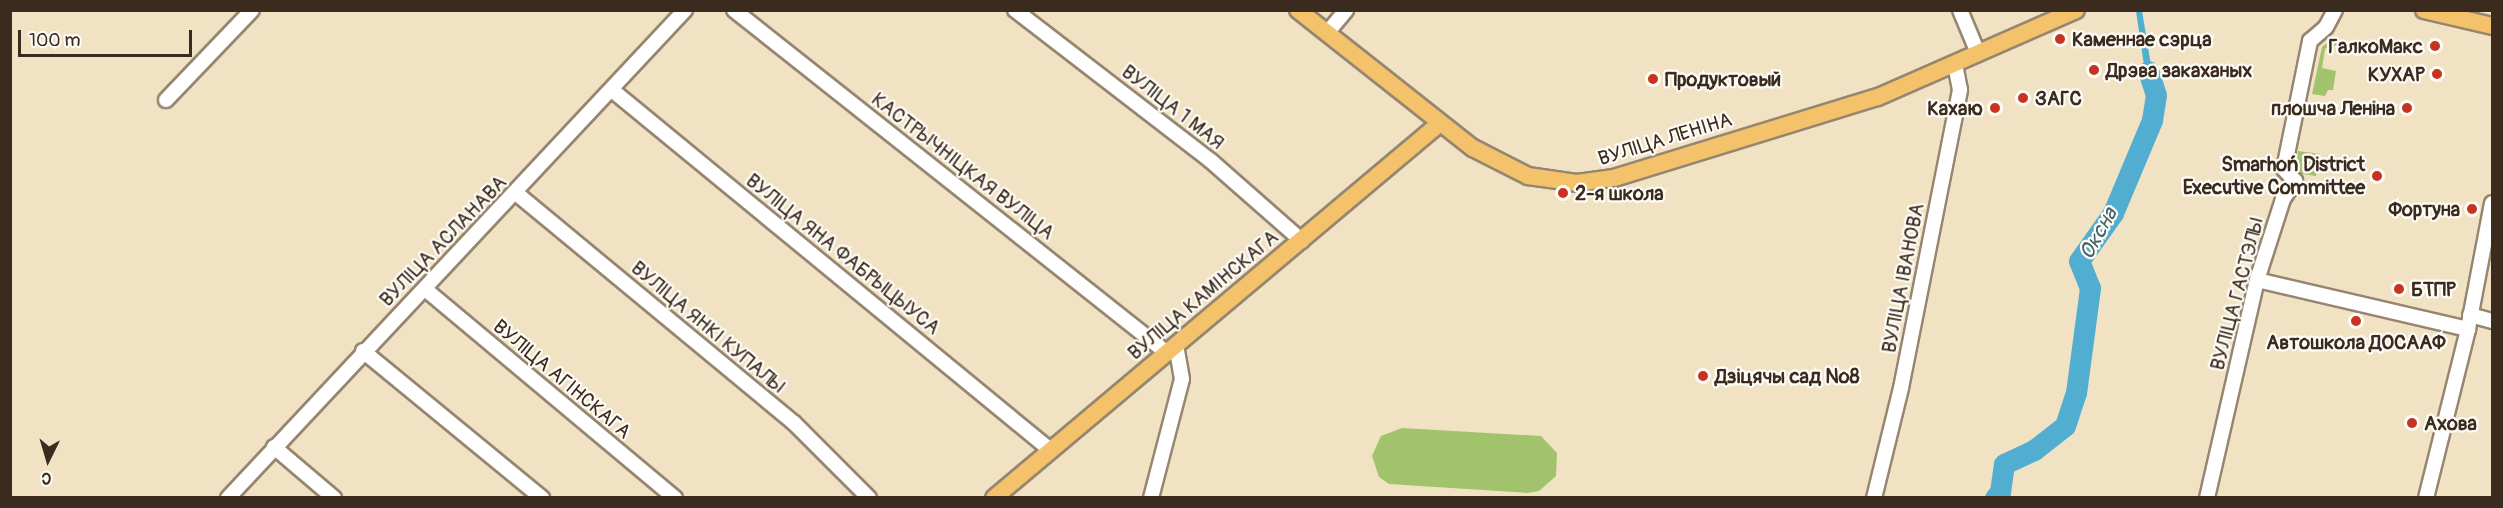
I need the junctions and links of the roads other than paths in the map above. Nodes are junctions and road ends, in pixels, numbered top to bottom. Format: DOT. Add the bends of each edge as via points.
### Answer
graph roads {
  1 [pos="252,10"];
  2 [pos="685,10"];
  3 [pos="734,10"];
  4 [pos="1015,10"];
  5 [pos="1298,10"];
  6 [pos="1346,10"];
  7 [pos="1960,10"];
  8 [pos="2076,10"];
  9 [pos="2335,10"];
  10 [pos="2424,10"];
  11 [pos="2493,26"];
  12 [pos="1327,33"];
  13 [pos="1978,53"];
  14 [pos="1955,64"];
  15 [pos="612,90"];
  16 [pos="166,100"];
  17 [pos="1439,124"];
  18 [pos="516,193"];
  19 [pos="2493,203"];
  20 [pos="1302,241"];
  21 [pos="2257,280"];
  22 [pos="425,290"];
  23 [pos="2493,321"];
  24 [pos="2469,322"];
  25 [pos="1171,350"];
  26 [pos="363,351"];
  27 [pos="274,447"];
  28 [pos="1048,449"];
  29 [pos="228,498"];
  30 [pos="334,498"];
  31 [pos="542,498"];
  32 [pos="675,498"];
  33 [pos="869,498"];
  34 [pos="994,498"];
  35 [pos="1151,498"];
  36 [pos="1874,498"];
  37 [pos="2207,498"];
  38 [pos="2426,498"];
  1 -- 16 [label="street"];
  2 -- 15 [label="street, ВУЛІЦА АСЛАНАВА"];
  3 -- 25 [label="street, КАСТРЫЧНІЦКАЯ ВУЛІЦА"];
  4 -- 20 [label="street, ВУЛІЦА 1 МАЯ" via="1211,161"];
  5 -- 12 [label="main road, ВУЛІЦА ЛЕНІНА"];
  6 -- 12 [label="street"];
  7 -- 13 [label="street"];
  8 -- 13 [label="main road, ВУЛІЦА ЛЕНІНА"];
  9 -- 21 [label="street, ВУЛІЦА ГАСТЭЛЫ" via="2326,27 2310,41 2284,170 2295,182 2283,199"];
  10 -- 11 [label="main road"];
  12 -- 17 [label="main road, ВУЛІЦА ЛЕНІНА"];
  13 -- 14 [label="main road, ВУЛІЦА ЛЕНІНА"];
  14 -- 17 [label="main road, ВУЛІЦА ЛЕНІНА" via="1878,97 1596,182 1561,183 1528,176 1473,148"];
  14 -- 36 [label="street, ВУЛІЦА ІВАНОВА" via="1960,90 1901,388"];
  15 -- 18 [label="street, ВУЛІЦА АСЛАНАВА"];
  15 -- 28 [label="street, ВУЛІЦА ЯНА ФАБРЫЦЫУСА"];
  17 -- 20 [label="main road, ВУЛІЦА КАМІНСКАГА"];
  18 -- 22 [label="street, ВУЛІЦА АСЛАНАВА"];
  18 -- 33 [label="street, ВУЛІЦА ЯНКІ КУПАЛЫ" via="794,423"];
  19 -- 24 [label="street"];
  20 -- 25 [label="main road, ВУЛІЦА КАМІНСКАГА"];
  21 -- 24 [label="street"];
  21 -- 37 [label="street, ВУЛІЦА ГАСТЭЛЫ"];
  22 -- 26 [label="street, ВУЛІЦА АСЛАНАВА"];
  22 -- 32 [label="street, ВУЛІЦА АГІНСКАГА"];
  23 -- 24 [label="street"];
  24 -- 38 [label="street"];
  25 -- 28 [label="main road, ВУЛІЦА КАМІНСКАГА"];
  25 -- 35 [label="street" via="1182,379"];
  26 -- 27 [label="street, ВУЛІЦА АСЛАНАВА"];
  26 -- 31 [label="street"];
  27 -- 29 [label="street, ВУЛІЦА АСЛАНАВА"];
  27 -- 30 [label="street"];
  28 -- 34 [label="main road, ВУЛІЦА КАМІНСКАГА"];
}
